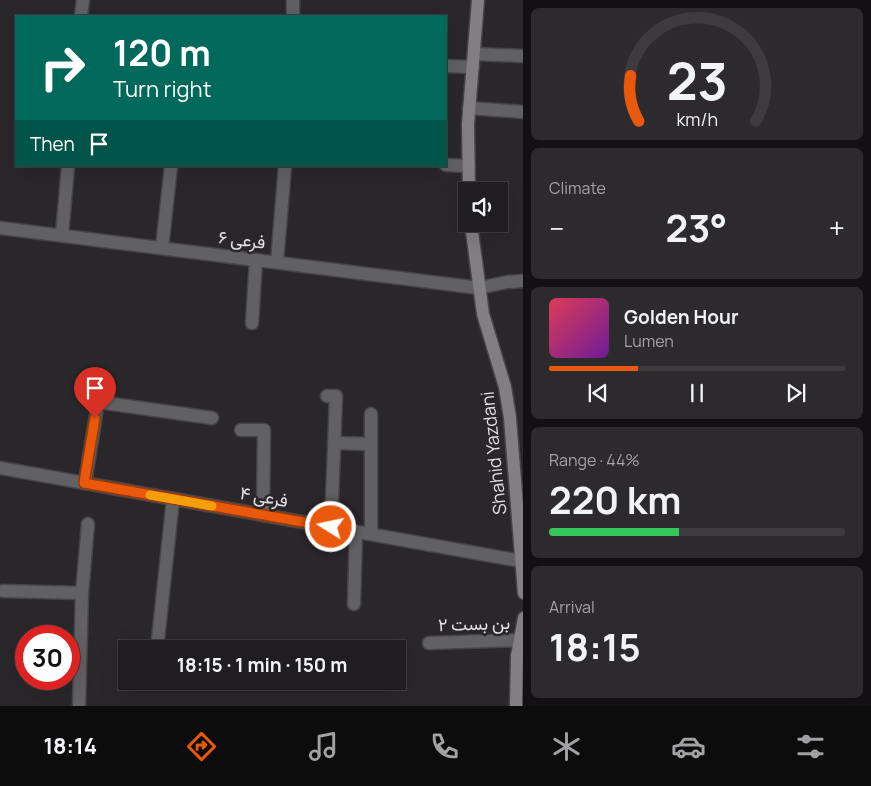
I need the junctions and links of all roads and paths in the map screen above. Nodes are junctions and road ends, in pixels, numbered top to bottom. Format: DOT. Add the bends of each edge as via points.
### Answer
graph roads {
  1 [pos="83,0"];
  2 [pos="293,0"];
  3 [pos="478,0"];
  4 [pos="81,15"];
  5 [pos="292,15"];
  6 [pos="523,56"];
  7 [pos="474,61"];
  8 [pos="447,66"];
  9 [pos="470,108"];
  10 [pos="523,112"];
  11 [pos="447,165"];
  12 [pos="469,166"];
  13 [pos="68,167"];
  14 [pos="171,167"];
  15 [pos="285,167"];
  16 [pos="469,182"];
  17 [pos="0,228"];
  18 [pos="472,232"];
  19 [pos="62,235"];
  20 [pos="162,248"];
  21 [pos="256,260"];
  22 [pos="278,262"];
  23 [pos="523,282"];
  24 [pos="479,288"];
  25 [pos="252,323"];
  26 [pos="327,396"];
  27 [pos="371,414"];
  28 [pos="212,418"];
  29 [pos="241,430"];
  30 [pos="334,442"];
  31 [pos="371,444"];
  32 [pos="0,468"];
  33 [pos="84,483"];
  34 [pos="173,499"];
  35 [pos="263,515"];
  36 [pos="88,524"];
  37 [pos="331,527"];
  38 [pos="356,532"];
  39 [pos="371,534"];
  40 [pos="522,561"];
  41 [pos="523,577"];
  42 [pos="3,591"];
  43 [pos="82,594"];
  44 [pos="354,604"];
  45 [pos="523,624"];
  46 [pos="159,640"];
  47 [pos="520,640"];
  48 [pos="429,643"];
  49 [pos="79,706"];
  50 [pos="516,706"];
  1 -- 4 [label="street"];
  2 -- 5 [label="street"];
  3 -- 7 [label="street"];
  6 -- 7 [label="street"];
  7 -- 8 [label="street"];
  7 -- 9 [label="street"];
  9 -- 10 [label="street"];
  9 -- 12 [label="street"];
  11 -- 12 [label="street"];
  12 -- 16 [label="street"];
  13 -- 19 [label="street"];
  14 -- 20 [label="street"];
  15 -- 22 [label="street"];
  17 -- 19 [label="street, فرعی ۶"];
  18 -- 24 [label="street, Shahid Yazdani"];
  19 -- 20 [label="street, فرعی ۶"];
  20 -- 21 [label="street, فرعی ۶"];
  21 -- 22 [label="street, فرعی ۶"];
  21 -- 25 [label="street"];
  22 -- 24 [label="street, فرعی ۶"];
  23 -- 24 [label="street, فرعی ۶"];
  24 -- 40 [label="street, Shahid Yazdani" via="510,418"];
  26 -- 30 [label="street" via="336,396"];
  27 -- 31 [label="street"];
  28 -- 33 [label="street" via="98,402"];
  29 -- 35 [label="street" via="264,430"];
  30 -- 31 [label="street"];
  30 -- 37 [label="street"];
  31 -- 39 [label="street"];
  32 -- 33 [label="street, فرعی ۴"];
  33 -- 34 [label="street, فرعی ۴"];
  34 -- 35 [label="street, فرعی ۴"];
  34 -- 46 [label="street"];
  35 -- 37 [label="street, فرعی ۴"];
  36 -- 43 [label="street"];
  37 -- 38 [label="street, فرعی ۴"];
  38 -- 39 [label="street, فرعی ۴"];
  38 -- 44 [label="street"];
  39 -- 40 [label="street, فرعی ۴"];
  40 -- 41 [label="street, Shahid Yazdani"];
  42 -- 43 [label="street"];
  43 -- 49 [label="street"];
  45 -- 47 [label="street"];
  47 -- 48 [label="street, بن بست ۲"];
  47 -- 50 [label="street"];
}
